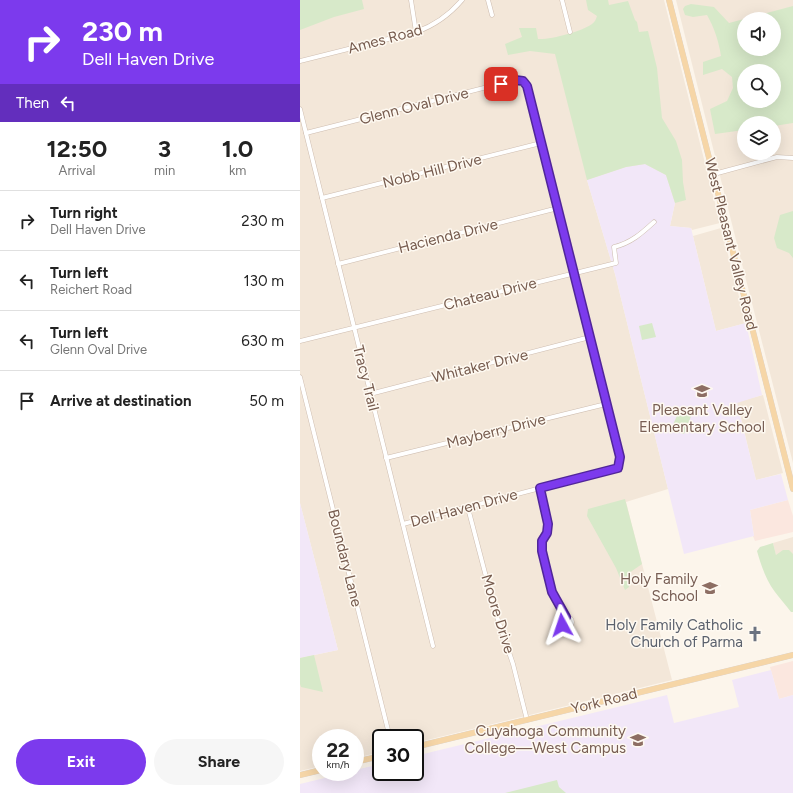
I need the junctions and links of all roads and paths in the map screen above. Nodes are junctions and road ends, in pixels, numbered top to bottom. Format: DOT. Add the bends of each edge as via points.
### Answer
graph roads {
  1 [pos="411,0"];
  2 [pos="462,0"];
  3 [pos="488,0"];
  4 [pos="562,0"];
  5 [pos="671,0"];
  6 [pos="492,15"];
  7 [pos="416,32"];
  8 [pos="570,32"];
  9 [pos="300,61"];
  10 [pos="300,109"];
  11 [pos="306,133"];
  12 [pos="541,143"];
  13 [pos="793,158"];
  14 [pos="714,174"];
  15 [pos="322,198"];
  16 [pos="558,208"];
  17 [pos="654,222"];
  18 [pos="338,264"];
  19 [pos="574,273"];
  20 [pos="354,328"];
  21 [pos="590,337"];
  22 [pos="300,341"];
  23 [pos="300,377"];
  24 [pos="370,394"];
  25 [pos="606,404"];
  26 [pos="386,458"];
  27 [pos="540,488"];
  28 [pos="793,489"];
  29 [pos="468,508"];
  30 [pos="403,524"];
  31 [pos="566,617"];
  32 [pos="433,646"];
  33 [pos="793,655"];
  34 [pos="527,720"];
  35 [pos="388,729"];
  36 [pos="424,745"];
  37 [pos="312,772"];
  38 [pos="300,775"];
  1 -- 7 [label="street"];
  2 -- 7 [label="street, Ames Road" via="454,9 427,28"];
  3 -- 6 [label="street"];
  4 -- 8 [label="street"];
  5 -- 14 [label="main road, West Pleasant Valley Road"];
  7 -- 9 [label="street, Ames Road"];
  10 -- 11 [label="street, Tracy Trail"];
  11 -- 12 [label="street, Glenn Oval Drive" via="515,80 523,81 527,86"];
  11 -- 15 [label="street, Tracy Trail"];
  12 -- 15 [label="street, Nobb Hill Drive"];
  12 -- 16 [label="street"];
  13 -- 14 [label="street" via="777,157"];
  14 -- 28 [label="main road, West Pleasant Valley Road"];
  15 -- 18 [label="street, Tracy Trail"];
  16 -- 18 [label="street, Hacienda Drive"];
  16 -- 19 [label="street"];
  17 -- 19 [label="street, Chateau Drive" via="637,237 614,247 616,263"];
  18 -- 20 [label="street, Tracy Trail"];
  19 -- 20 [label="street, Chateau Drive"];
  19 -- 21 [label="street"];
  20 -- 22 [label="street, Chateau Drive"];
  20 -- 24 [label="street, Tracy Trail"];
  21 -- 24 [label="street, Whitaker Drive"];
  21 -- 25 [label="street"];
  23 -- 35 [label="street, Boundary Lane"];
  24 -- 26 [label="street, Tracy Trail"];
  25 -- 26 [label="street, Mayberry Drive"];
  25 -- 27 [label="street, Dell Haven Drive" via="620,457 618,468"];
  26 -- 30 [label="street, Tracy Trail"];
  27 -- 29 [label="street, Dell Haven Drive"];
  27 -- 31 [label="street" via="548,524 547,533 542,541 542,551 552,592"];
  29 -- 30 [label="street, Dell Haven Drive"];
  29 -- 34 [label="street, Moore Drive" via="494,611 513,664"];
  30 -- 32 [label="street, Tracy Trail"];
  33 -- 34 [label="main road, York Road"];
  34 -- 36 [label="main road, York Road"];
  37 -- 38 [label="main road"];
}
